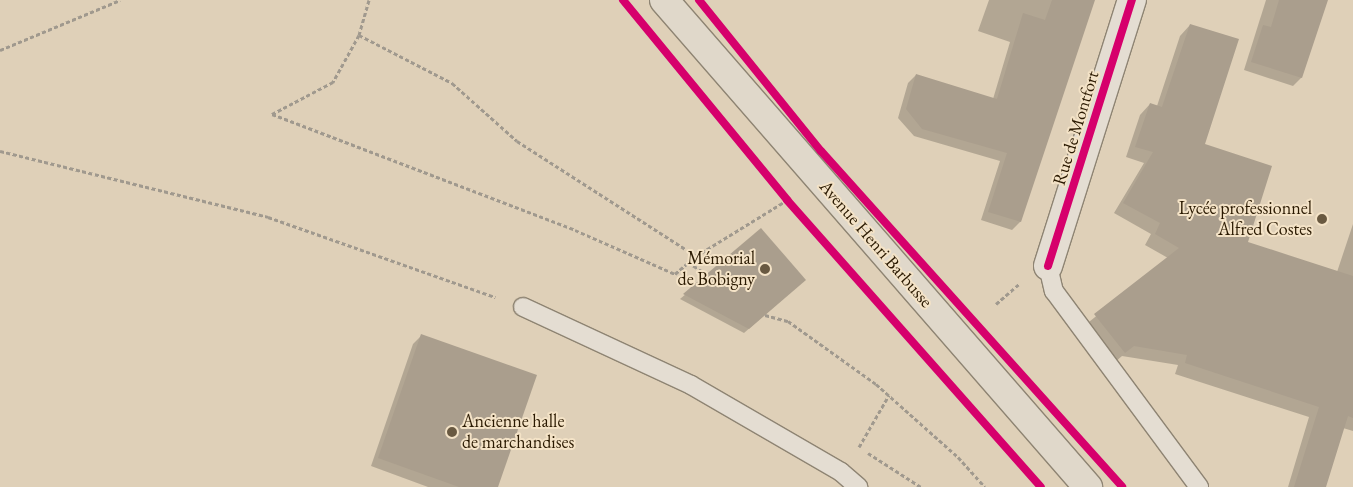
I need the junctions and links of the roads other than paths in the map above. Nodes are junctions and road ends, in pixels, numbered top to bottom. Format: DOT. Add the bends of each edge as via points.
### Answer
graph roads {
  1 [pos="664,0"];
  2 [pos="1132,0"];
  3 [pos="1048,266"];
  4 [pos="523,307"];
  5 [pos="858,487"];
  6 [pos="1088,487"];
  7 [pos="1199,487"];
  1 -- 6 [label="main road, Avenue Henri Barbusse"];
  2 -- 3 [label="street, Rue de Montfort"];
  3 -- 7 [label="lane, Rue de Montfort" via="1054,291"];
  4 -- 5 [label="lane" via="690,385 841,472"];
}
